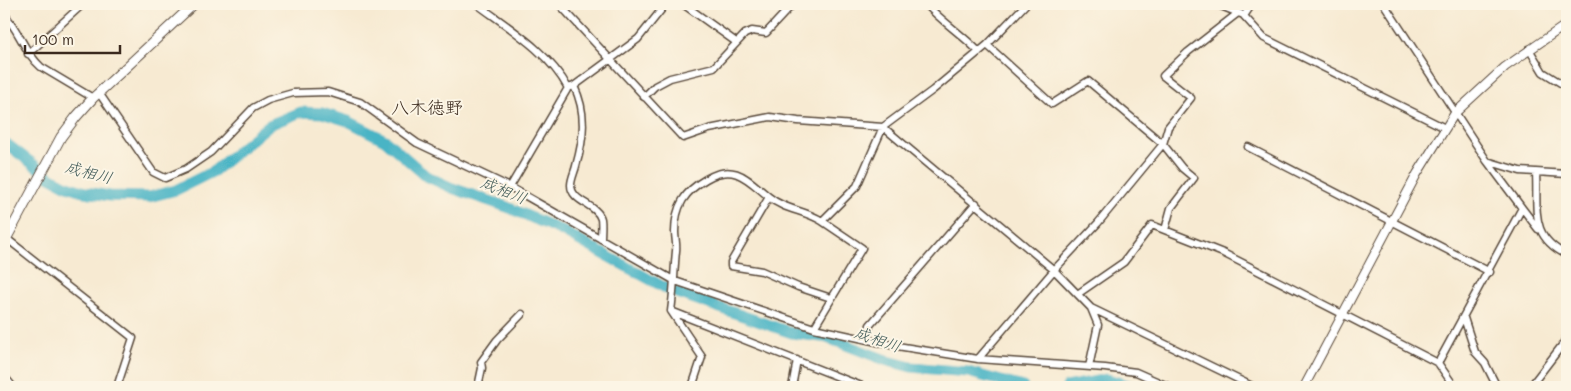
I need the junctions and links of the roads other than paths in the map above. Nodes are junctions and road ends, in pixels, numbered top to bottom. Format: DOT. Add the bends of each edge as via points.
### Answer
graph roads {
  1 [pos="83,4"];
  2 [pos="194,4"];
  3 [pos="477,4"];
  4 [pos="559,4"];
  5 [pos="666,4"];
  6 [pos="683,4"];
  7 [pos="793,4"];
  8 [pos="926,4"];
  9 [pos="1026,4"];
  10 [pos="1216,4"];
  11 [pos="1252,4"];
  12 [pos="1387,5"];
  13 [pos="4,14"];
  14 [pos="1241,14"];
  15 [pos="1567,24"];
  16 [pos="736,42"];
  17 [pos="987,45"];
  18 [pos="1528,49"];
  19 [pos="979,52"];
  20 [pos="28,54"];
  21 [pos="610,60"];
  22 [pos="571,87"];
  23 [pos="1567,87"];
  24 [pos="96,96"];
  25 [pos="644,98"];
  26 [pos="1455,114"];
  27 [pos="883,126"];
  28 [pos="1445,128"];
  29 [pos="1163,144"];
  30 [pos="1248,148"];
  31 [pos="1487,161"];
  32 [pos="1536,173"];
  33 [pos="1567,174"];
  34 [pos="510,187"];
  35 [pos="769,198"];
  36 [pos="976,203"];
  37 [pos="1522,208"];
  38 [pos="822,220"];
  39 [pos="1392,221"];
  40 [pos="1165,230"];
  41 [pos="1539,230"];
  42 [pos="601,239"];
  43 [pos="5,240"];
  44 [pos="1567,255"];
  45 [pos="1054,270"];
  46 [pos="1490,272"];
  47 [pos="675,284"];
  48 [pos="1079,293"];
  49 [pos="831,298"];
  50 [pos="671,308"];
  51 [pos="1091,308"];
  52 [pos="522,314"];
  53 [pos="1343,314"];
  54 [pos="1464,318"];
  55 [pos="814,328"];
  56 [pos="1567,336"];
  57 [pos="866,339"];
  58 [pos="978,359"];
  59 [pos="797,360"];
  60 [pos="1438,363"];
  61 [pos="1089,367"];
  62 [pos="4,376"];
  63 [pos="13,387"];
  64 [pos="117,387"];
  65 [pos="478,387"];
  66 [pos="692,387"];
  67 [pos="792,387"];
  68 [pos="864,387"];
  69 [pos="1170,387"];
  70 [pos="1254,387"];
  71 [pos="1304,387"];
  72 [pos="1452,387"];
  73 [pos="1497,387"];
  74 [pos="1530,387"];
  1 -- 20 [label="street"];
  2 -- 24 [label="main road"];
  3 -- 22 [label="street" via="541,53"];
  4 -- 21 [label="street"];
  5 -- 21 [label="street" via="638,39"];
  6 -- 16 [label="street"];
  7 -- 16 [label="street" via="766,33 752,31"];
  8 -- 19 [label="street"];
  9 -- 17 [label="street"];
  10 -- 14 [label="street"];
  11 -- 14 [label="street"];
  12 -- 26 [label="street"];
  13 -- 20 [label="street" via="15,26"];
  14 -- 28 [label="street" via="1264,38"];
  14 -- 29 [label="street" via="1188,52 1163,76 1191,98 1168,127"];
  15 -- 18 [label="street"];
  16 -- 25 [label="street" via="714,67 670,78 655,86"];
  17 -- 19 [label="street"];
  17 -- 29 [label="street" via="1052,104 1088,81"];
  18 -- 23 [label="street" via="1543,72"];
  18 -- 26 [label="street"];
  19 -- 27 [label="street"];
  20 -- 24 [label="street" via="41,67"];
  21 -- 22 [label="street"];
  21 -- 25 [label="street"];
  22 -- 34 [label="street"];
  22 -- 42 [label="street" via="582,103 584,119 583,138 571,185 575,195 598,214"];
  24 -- 34 [label="street" via="153,172 165,178 212,152 253,108 268,100 293,93 328,92 360,102 417,143"];
  24 -- 43 [label="main road" via="61,137"];
  25 -- 27 [label="street" via="683,138 709,128 770,117"];
  26 -- 28 [label="street"];
  26 -- 31 [label="street"];
  27 -- 36 [label="street"];
  27 -- 38 [label="street" via="857,186"];
  28 -- 39 [label="street"];
  29 -- 40 [label="street" via="1194,178 1171,208"];
  29 -- 45 [label="street" via="1098,223"];
  30 -- 39 [label="street"];
  31 -- 32 [label="street"];
  31 -- 37 [label="street"];
  32 -- 33 [label="street"];
  32 -- 41 [label="street"];
  34 -- 42 [label="street"];
  35 -- 38 [label="street" via="778,205"];
  35 -- 47 [label="street" via="735,172 710,177 691,188 678,209 675,222"];
  35 -- 49 [label="street" via="731,266 762,271 798,288"];
  36 -- 45 [label="street"];
  36 -- 57 [label="street" via="870,325"];
  37 -- 41 [label="street"];
  37 -- 46 [label="street"];
  38 -- 49 [label="street" via="862,248"];
  39 -- 46 [label="street"];
  39 -- 53 [label="street"];
  40 -- 48 [label="street" via="1152,225 1124,262"];
  40 -- 53 [label="street" via="1223,253"];
  41 -- 44 [label="street" via="1551,246"];
  42 -- 47 [label="street"];
  43 -- 64 [label="street" via="133,338"];
  45 -- 48 [label="street"];
  45 -- 58 [label="street"];
  46 -- 54 [label="street"];
  47 -- 50 [label="street"];
  47 -- 55 [label="street"];
  48 -- 51 [label="street"];
  49 -- 55 [label="street"];
  50 -- 59 [label="street"];
  50 -- 66 [label="street" via="702,358"];
  51 -- 61 [label="street" via="1098,325"];
  51 -- 70 [label="street"];
  52 -- 65 [label="street" via="481,362"];
  53 -- 60 [label="street"];
  53 -- 71 [label="street"];
  54 -- 60 [label="street"];
  54 -- 73 [label="street" via="1475,352"];
  55 -- 57 [label="street"];
  56 -- 74 [label="street"];
  57 -- 58 [label="street"];
  58 -- 61 [label="street"];
  59 -- 67 [label="street"];
  59 -- 68 [label="street"];
  60 -- 72 [label="street"];
  61 -- 69 [label="street" via="1136,372"];
  62 -- 63 [label="street"];
}
